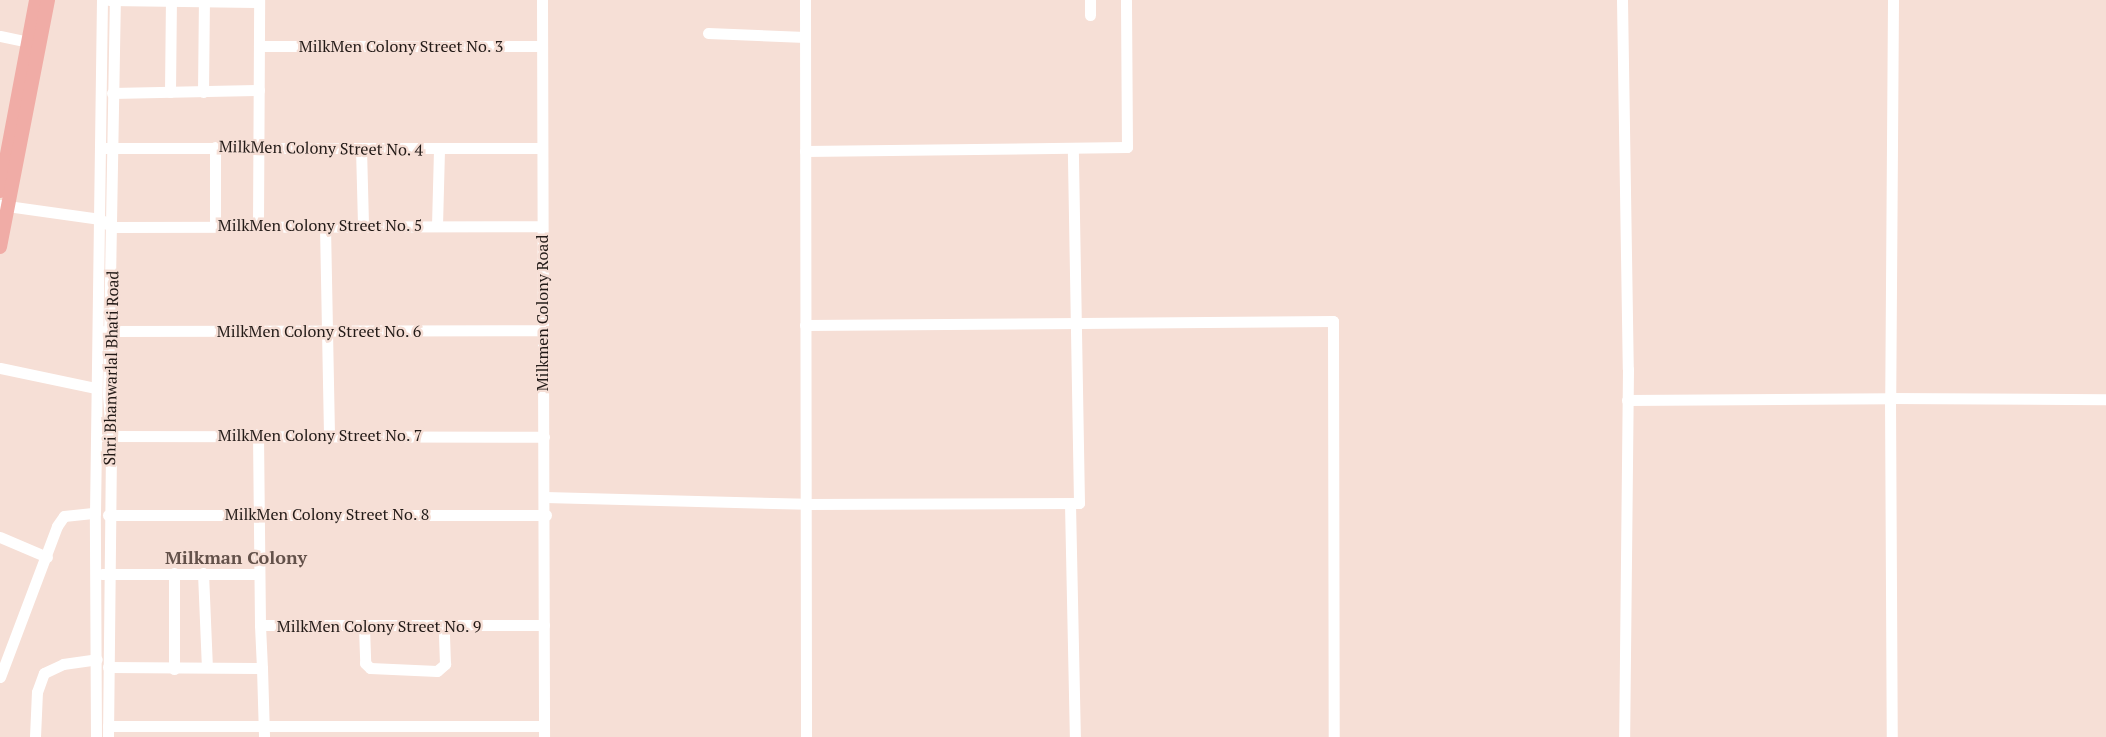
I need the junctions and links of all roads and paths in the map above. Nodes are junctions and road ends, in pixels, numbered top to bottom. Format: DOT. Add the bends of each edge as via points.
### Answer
graph roads {
  1 [pos="36,0"];
  2 [pos="48,0"];
  3 [pos="102,0"];
  4 [pos="115,0"];
  5 [pos="542,0"];
  6 [pos="805,0"];
  7 [pos="1090,0"];
  8 [pos="1126,0"];
  9 [pos="1622,0"];
  10 [pos="1893,0"];
  11 [pos="259,1"];
  12 [pos="171,2"];
  13 [pos="204,3"];
  14 [pos="1090,15"];
  15 [pos="708,33"];
  16 [pos="0,36"];
  17 [pos="805,37"];
  18 [pos="29,42"];
  19 [pos="259,46"];
  20 [pos="542,46"];
  21 [pos="259,90"];
  22 [pos="170,92"];
  23 [pos="203,92"];
  24 [pos="112,94"];
  25 [pos="215,147"];
  26 [pos="260,147"];
  27 [pos="101,148"];
  28 [pos="113,148"];
  29 [pos="361,148"];
  30 [pos="542,148"];
  31 [pos="1073,148"];
  32 [pos="439,150"];
  33 [pos="805,151"];
  34 [pos="0,191"];
  35 [pos="3,206"];
  36 [pos="100,218"];
  37 [pos="215,224"];
  38 [pos="258,224"];
  39 [pos="363,225"];
  40 [pos="325,226"];
  41 [pos="437,226"];
  42 [pos="542,226"];
  43 [pos="112,227"];
  44 [pos="0,247"];
  45 [pos="805,325"];
  46 [pos="1077,325"];
  47 [pos="541,330"];
  48 [pos="98,331"];
  49 [pos="110,331"];
  50 [pos="326,331"];
  51 [pos="0,368"];
  52 [pos="96,388"];
  53 [pos="1890,398"];
  54 [pos="2106,399"];
  55 [pos="1627,400"];
  56 [pos="258,434"];
  57 [pos="328,434"];
  58 [pos="97,436"];
  59 [pos="111,436"];
  60 [pos="544,437"];
  61 [pos="545,497"];
  62 [pos="806,504"];
  63 [pos="1070,504"];
  64 [pos="95,513"];
  65 [pos="258,514"];
  66 [pos="108,515"];
  67 [pos="546,515"];
  68 [pos="0,537"];
  69 [pos="47,557"];
  70 [pos="174,573"];
  71 [pos="203,573"];
  72 [pos="96,574"];
  73 [pos="108,574"];
  74 [pos="258,574"];
  75 [pos="260,625"];
  76 [pos="544,625"];
  77 [pos="444,626"];
  78 [pos="364,627"];
  79 [pos="97,659"];
  80 [pos="108,667"];
  81 [pos="207,667"];
  82 [pos="262,668"];
  83 [pos="174,669"];
  84 [pos="0,677"];
  85 [pos="214,731"];
  86 [pos="264,731"];
  87 [pos="544,731"];
  88 [pos="108,732"];
  89 [pos="366,732"];
  90 [pos="445,732"];
  91 [pos="35,737"];
  92 [pos="96,737"];
  93 [pos="806,737"];
  94 [pos="1075,737"];
  95 [pos="1334,737"];
  96 [pos="1624,737"];
  97 [pos="1892,737"];
  1 -- 18 [label="main road"];
  2 -- 35 [label="main road"];
  3 -- 4 [label="street"];
  3 -- 27 [label="street, Shri Bhanwarlal Bhati Road"];
  4 -- 12 [label="street"];
  4 -- 24 [label="street, Shri Bhanwarlal Bhati Road"];
  5 -- 20 [label="street, Milkmen Colony Road"];
  6 -- 17 [label="street"];
  7 -- 14 [label="street"];
  8 -- 31 [label="street" via="1127,147"];
  9 -- 55 [label="street"];
  10 -- 53 [label="street"];
  11 -- 13 [label="street"];
  11 -- 19 [label="street"];
  12 -- 13 [label="street"];
  12 -- 22 [label="street"];
  13 -- 23 [label="street"];
  15 -- 17 [label="street"];
  16 -- 18 [label="street"];
  17 -- 33 [label="street"];
  18 -- 34 [label="main road"];
  19 -- 20 [label="street, MilkMen Colony Street No. 3"];
  19 -- 21 [label="street"];
  20 -- 30 [label="street, Milkmen Colony Road"];
  21 -- 23 [label="street"];
  21 -- 26 [label="street"];
  22 -- 23 [label="street"];
  22 -- 24 [label="street"];
  24 -- 28 [label="street, Shri Bhanwarlal Bhati Road"];
  25 -- 26 [label="street, MilkMen Colony Street No. 4"];
  25 -- 28 [label="street, MilkMen Colony Street No. 4"];
  25 -- 37 [label="street"];
  26 -- 29 [label="street, MilkMen Colony Street No. 4"];
  26 -- 38 [label="street"];
  27 -- 28 [label="street, MilkMen Colony Street No. 4"];
  27 -- 36 [label="street, Shri Bhanwarlal Bhati Road"];
  28 -- 43 [label="street, Shri Bhanwarlal Bhati Road"];
  29 -- 32 [label="street, MilkMen Colony Street No. 4"];
  29 -- 39 [label="street"];
  30 -- 32 [label="street, MilkMen Colony Street No. 4"];
  30 -- 42 [label="street, Milkmen Colony Road"];
  31 -- 33 [label="street"];
  31 -- 46 [label="street"];
  32 -- 41 [label="street"];
  33 -- 45 [label="street"];
  35 -- 36 [label="street"];
  35 -- 44 [label="main road"];
  36 -- 43 [label="street"];
  36 -- 48 [label="street, Shri Bhanwarlal Bhati Road"];
  37 -- 38 [label="street, MilkMen Colony Street No. 5"];
  37 -- 43 [label="street, MilkMen Colony Street No. 5"];
  38 -- 40 [label="street, MilkMen Colony Street No. 5"];
  39 -- 40 [label="street, MilkMen Colony Street No. 5"];
  39 -- 41 [label="street, MilkMen Colony Street No. 5"];
  40 -- 50 [label="street"];
  41 -- 42 [label="street, MilkMen Colony Street No. 5"];
  42 -- 47 [label="street, Milkmen Colony Road"];
  43 -- 49 [label="street, Shri Bhanwarlal Bhati Road"];
  45 -- 46 [label="street"];
  45 -- 62 [label="street"];
  46 -- 63 [label="street" via="1079,503"];
  46 -- 95 [label="street" via="1333,321"];
  47 -- 50 [label="street, MilkMen Colony Street No. 6"];
  47 -- 60 [label="street, Milkmen Colony Road"];
  48 -- 49 [label="street, MilkMen Colony Street No. 6"];
  48 -- 52 [label="street, Shri Bhanwarlal Bhati Road"];
  49 -- 50 [label="street, MilkMen Colony Street No. 6"];
  49 -- 59 [label="street, Shri Bhanwarlal Bhati Road"];
  50 -- 57 [label="street"];
  51 -- 52 [label="street"];
  52 -- 58 [label="street, Shri Bhanwarlal Bhati Road"];
  53 -- 54 [label="street"];
  53 -- 55 [label="street"];
  53 -- 97 [label="street"];
  55 -- 96 [label="street"];
  56 -- 57 [label="street, MilkMen Colony Street No. 7"];
  56 -- 59 [label="street, MilkMen Colony Street No. 7"];
  56 -- 65 [label="street"];
  57 -- 60 [label="street, MilkMen Colony Street No. 7"];
  58 -- 59 [label="street, MilkMen Colony Street No. 7"];
  58 -- 64 [label="street, Shri Bhanwarlal Bhati Road"];
  59 -- 66 [label="street, Shri Bhanwarlal Bhati Road"];
  60 -- 61 [label="street, Milkmen Colony Road"];
  61 -- 62 [label="street"];
  61 -- 67 [label="street, Milkmen Colony Road"];
  62 -- 63 [label="street"];
  62 -- 93 [label="street"];
  63 -- 94 [label="street"];
  64 -- 69 [label="street" via="64,516 57,526"];
  64 -- 72 [label="street, Shri Bhanwarlal Bhati Road"];
  65 -- 66 [label="street, MilkMen Colony Street No. 8"];
  65 -- 67 [label="street, MilkMen Colony Street No. 8"];
  65 -- 74 [label="street"];
  66 -- 73 [label="street, Shri Bhanwarlal Bhati Road"];
  67 -- 76 [label="street, Milkmen Colony Road"];
  68 -- 69 [label="street"];
  69 -- 84 [label="street"];
  70 -- 71 [label="street"];
  70 -- 73 [label="street"];
  70 -- 83 [label="street"];
  71 -- 74 [label="street"];
  71 -- 81 [label="street"];
  72 -- 73 [label="street"];
  72 -- 79 [label="street, Shri Bhanwarlal Bhati Road"];
  73 -- 80 [label="street, Shri Bhanwarlal Bhati Road"];
  74 -- 75 [label="street"];
  75 -- 78 [label="street, MilkMen Colony Street No. 9"];
  75 -- 82 [label="street, MilkMen Colony Street No. 9"];
  76 -- 77 [label="street, MilkMen Colony Street No. 9"];
  76 -- 87 [label="street, Milkmen Colony Road"];
  77 -- 78 [label="street, MilkMen Colony Street No. 9"];
  77 -- 78 [label="street" via="445,664 437,671 370,668 365,663"];
  79 -- 91 [label="street" via="64,664 44,673 37,692"];
  79 -- 92 [label="street, Shri Bhanwarlal Bhati Road"];
  80 -- 83 [label="street"];
  80 -- 88 [label="street, Shri Bhanwarlal Bhati Road"];
  81 -- 82 [label="street"];
  81 -- 83 [label="street"];
  82 -- 86 [label="street, MilkMen Colony Street No. 9"];
  85 -- 86 [label="street"];
  85 -- 88 [label="street"];
  86 -- 89 [label="street"];
  87 -- 90 [label="street"];
  89 -- 90 [label="street"];
}
